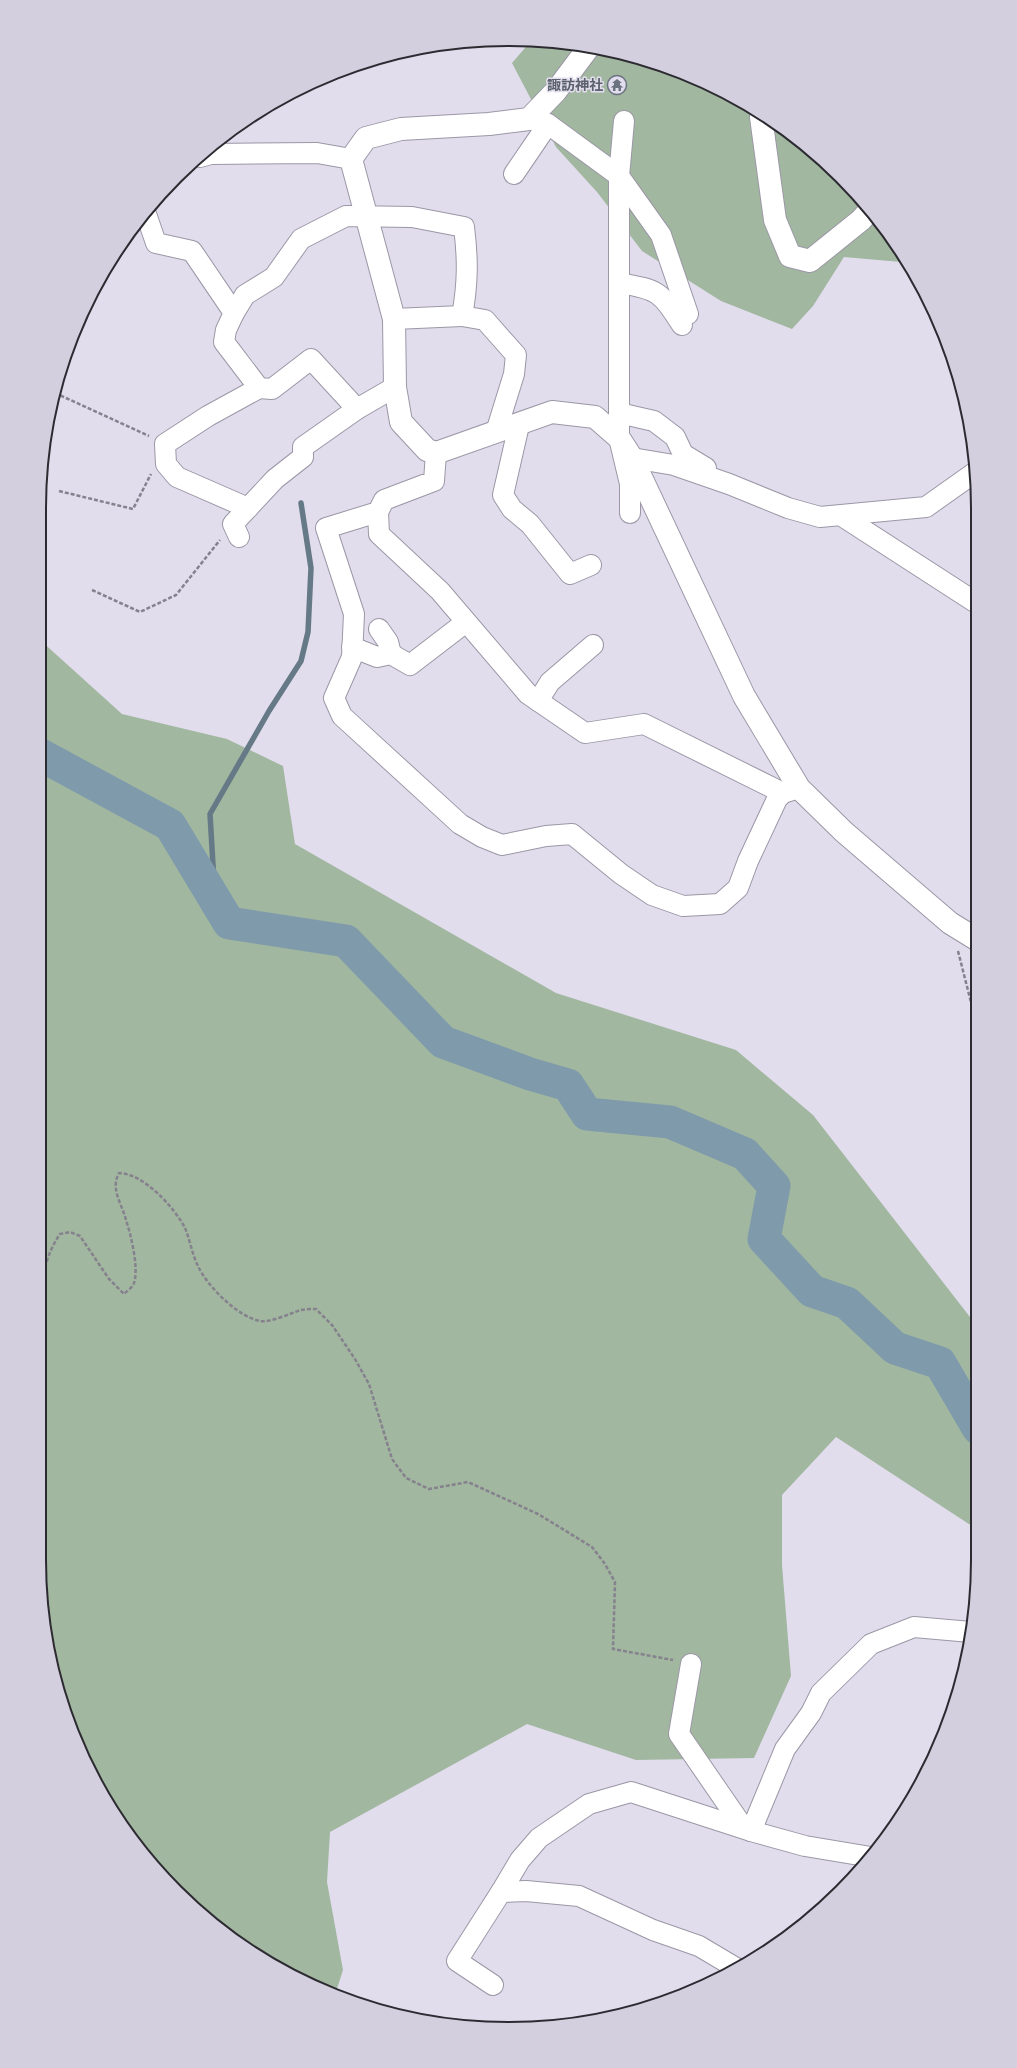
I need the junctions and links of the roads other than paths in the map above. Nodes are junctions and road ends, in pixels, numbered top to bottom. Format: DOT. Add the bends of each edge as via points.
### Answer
graph roads {
  1 [pos="585,53"];
  2 [pos="539,121"];
  3 [pos="624,121"];
  4 [pos="762,122"];
  5 [pos="212,154"];
  6 [pos="350,159"];
  7 [pos="514,174"];
  8 [pos="619,176"];
  9 [pos="865,215"];
  10 [pos="366,217"];
  11 [pos="148,220"];
  12 [pos="619,283"];
  13 [pos="234,313"];
  14 [pos="462,316"];
  15 [pos="394,319"];
  16 [pos="395,387"];
  17 [pos="259,388"];
  18 [pos="357,409"];
  19 [pos="619,413"];
  20 [pos="518,425"];
  21 [pos="496,432"];
  22 [pos="619,438"];
  23 [pos="436,454"];
  24 [pos="632,458"];
  25 [pos="970,476"];
  26 [pos="729,484"];
  27 [pos="248,508"];
  28 [pos="378,512"];
  29 [pos="630,513"];
  30 [pos="842,516"];
  31 [pos="236,531"];
  32 [pos="591,565"];
  33 [pos="971,600"];
  34 [pos="466,622"];
  35 [pos="379,629"];
  36 [pos="593,645"];
  37 [pos="352,647"];
  38 [pos="391,654"];
  39 [pos="538,700"];
  40 [pos="791,791"];
  41 [pos="971,937"];
  42 [pos="965,1631"];
  43 [pos="691,1664"];
  44 [pos="747,1829"];
  45 [pos="863,1856"];
  46 [pos="501,1892"];
  47 [pos="731,1965"];
  48 [pos="493,1985"];
  1 -- 2 [label="street" via="556,91"];
  2 -- 6 [label="street" via="401,129 366,138"];
  2 -- 7 [label="street"];
  2 -- 8 [label="street"];
  3 -- 8 [label="street"];
  4 -- 9 [label="street" via="776,220 790,256 810,261"];
  5 -- 6 [label="street" via="317,153"];
  6 -- 10 [label="street"];
  8 -- 12 [label="street"];
  8 -- 12 [label="street" via="661,235 685,320 665,299 650,289"];
  10 -- 13 [label="street" via="346,216 301,239 274,277 245,295"];
  10 -- 14 [label="street" via="412,217 464,227 468,261"];
  10 -- 15 [label="street"];
  11 -- 13 [label="street" via="156,243 192,251"];
  12 -- 19 [label="street"];
  13 -- 17 [label="street" via="226,330 224,342"];
  14 -- 15 [label="street"];
  14 -- 21 [label="street" via="485,320 516,355 514,374"];
  15 -- 16 [label="street"];
  16 -- 18 [label="street"];
  16 -- 23 [label="street" via="401,422 427,450"];
  17 -- 18 [label="street" via="272,389 311,359"];
  17 -- 27 [label="street" via="208,416 165,450 166,464 177,477"];
  18 -- 27 [label="street" via="303,447 303,457 275,479"];
  19 -- 22 [label="street"];
  19 -- 26 [label="street" via="654,421 675,437 683,454"];
  20 -- 21 [label="street"];
  20 -- 22 [label="street" via="552,412 595,417"];
  20 -- 32 [label="street" via="503,495 512,509 530,524 570,574"];
  21 -- 23 [label="street"];
  22 -- 24 [label="street"];
  22 -- 29 [label="street" via="630,484"];
  23 -- 28 [label="street" via="434,481 384,500"];
  24 -- 26 [label="street" via="674,465"];
  24 -- 40 [label="street"];
  25 -- 30 [label="street" via="926,508"];
  26 -- 30 [label="street" via="788,508 820,517"];
  27 -- 31 [label="street"];
  28 -- 34 [label="street" via="379,534 440,591"];
  28 -- 37 [label="street" via="326,528 354,614"];
  30 -- 33 [label="street"];
  34 -- 38 [label="street" via="410,665"];
  34 -- 39 [label="street" via="528,694"];
  35 -- 38 [label="street" via="388,642"];
  36 -- 39 [label="street" via="550,682"];
  37 -- 38 [label="street" via="377,657"];
  37 -- 40 [label="street" via="352,657 334,698 342,716 460,824 482,838 502,845 546,836 572,834 646,891 683,906 720,904 738,888 766,822"];
  39 -- 40 [label="street" via="585,732 644,724"];
  40 -- 41 [label="street" via="844,832 950,924"];
  42 -- 44 [label="street" via="914,1627 871,1644 821,1693 811,1713 785,1749"];
  43 -- 44 [label="street" via="679,1734"];
  44 -- 45 [label="street" via="805,1846"];
  44 -- 46 [label="street" via="631,1792 589,1804 539,1838 520,1860"];
  46 -- 47 [label="street" via="526,1891 579,1896 653,1930 699,1946"];
  46 -- 48 [label="street" via="458,1961"];
}
